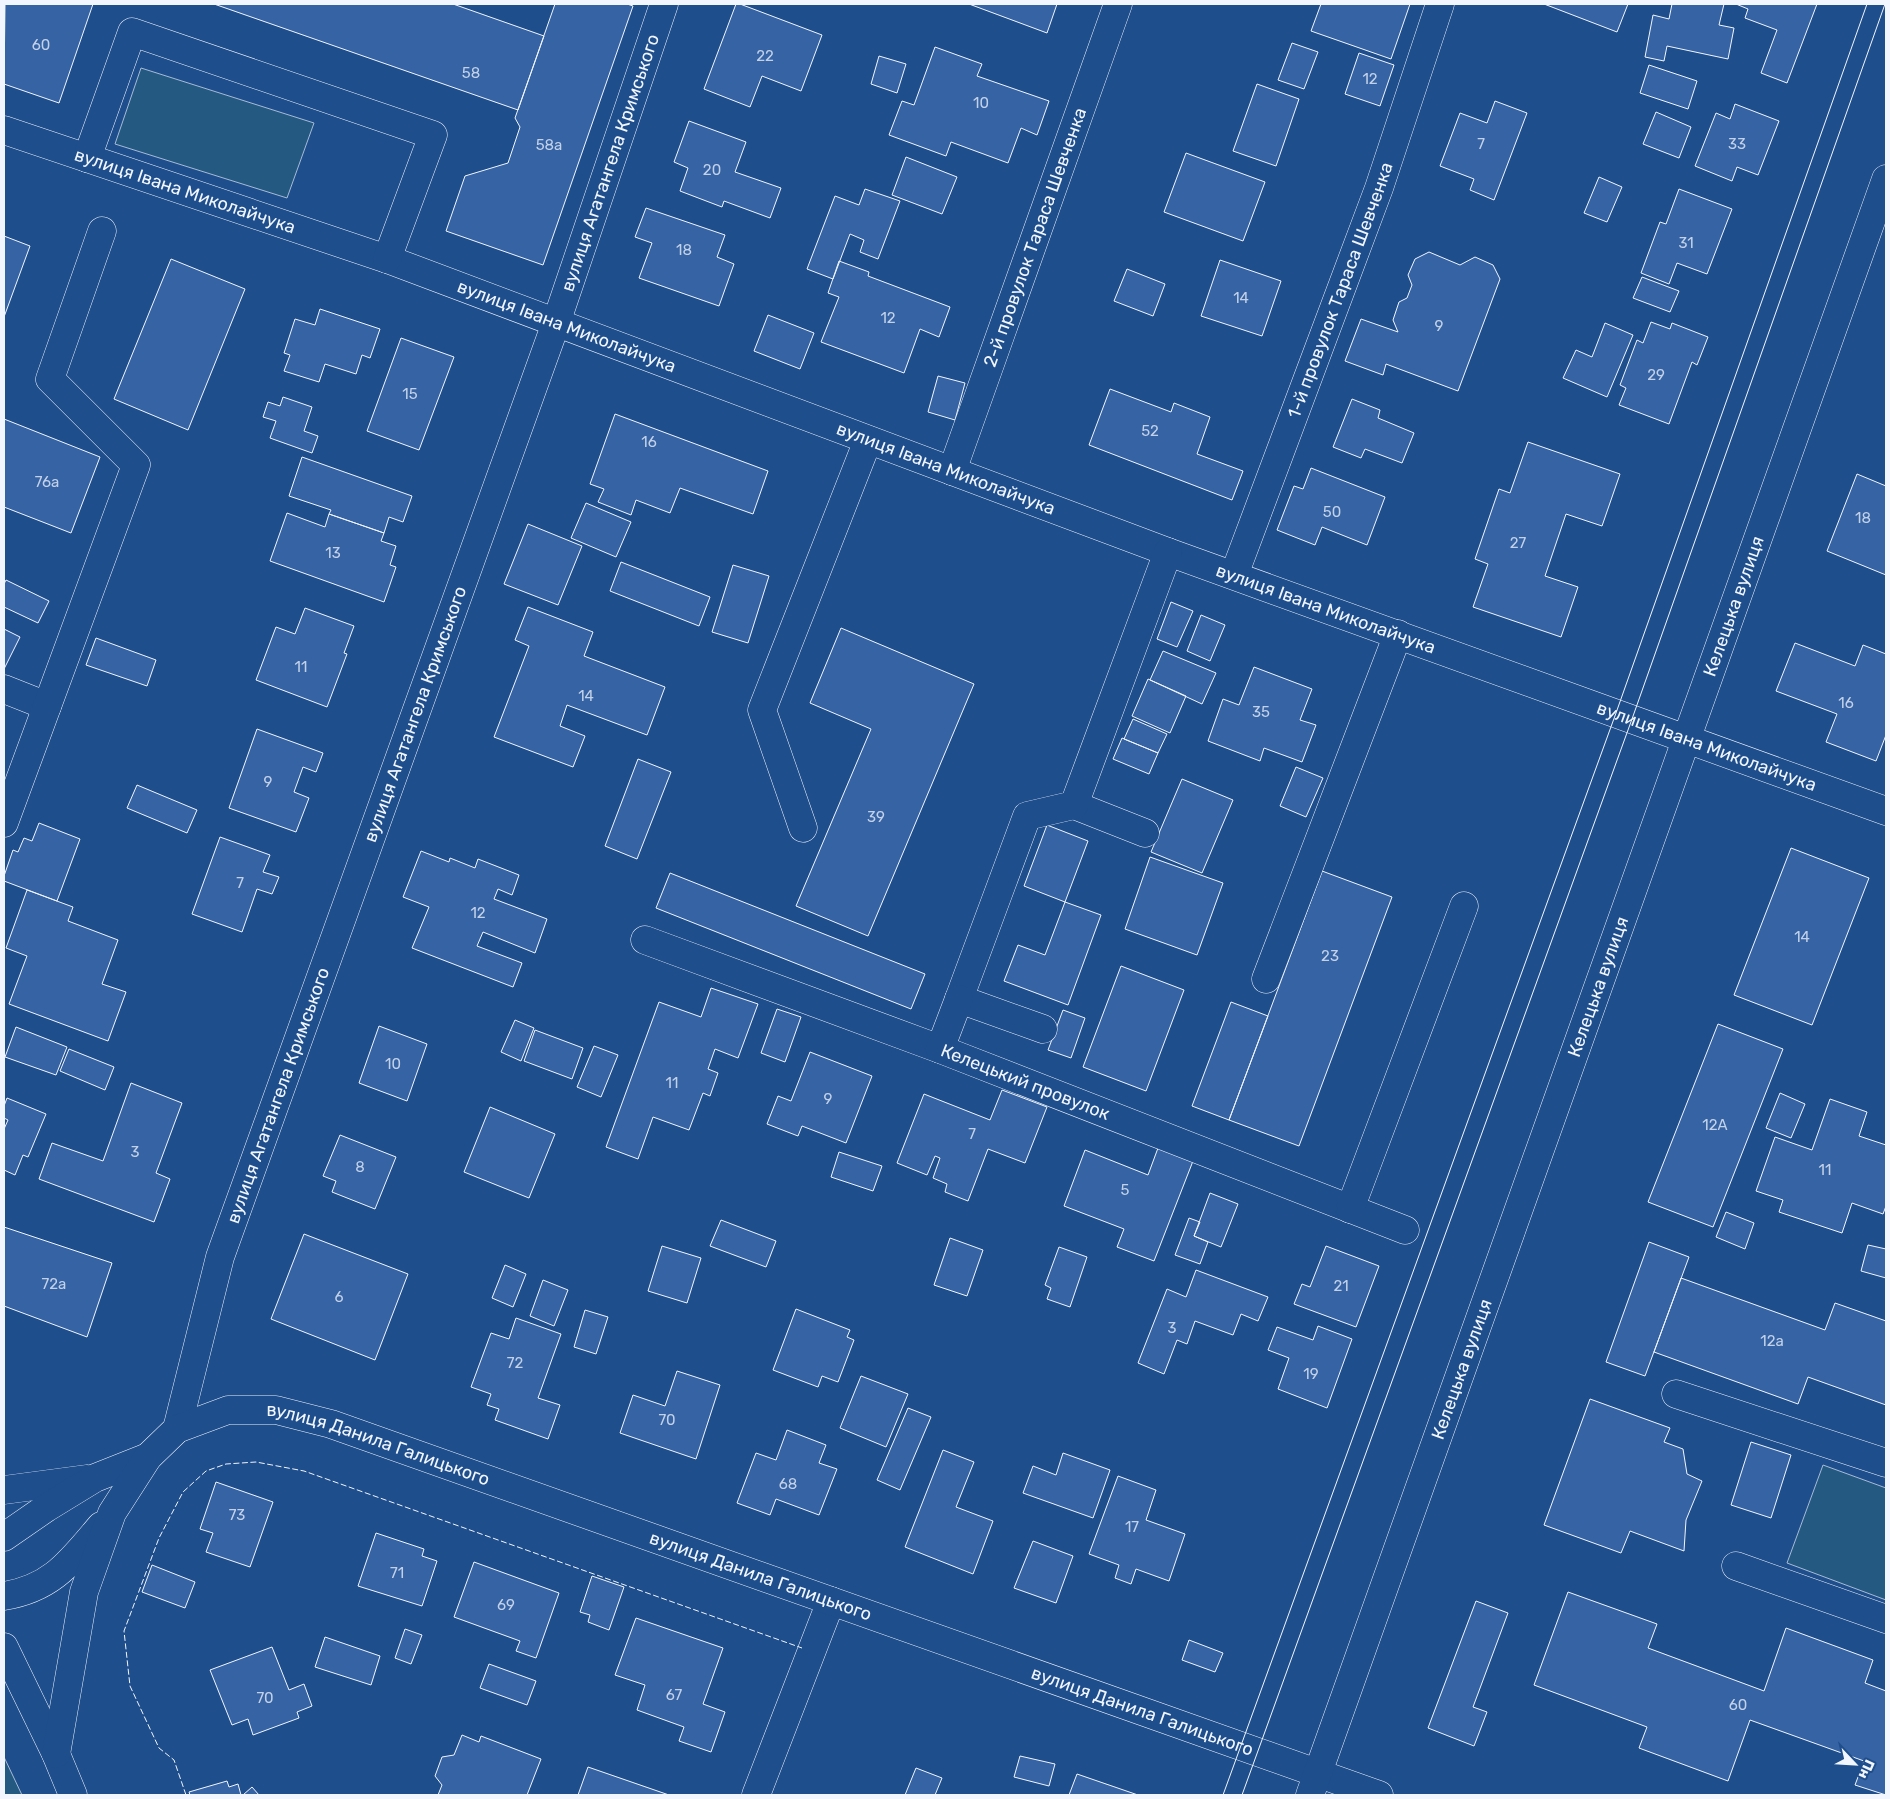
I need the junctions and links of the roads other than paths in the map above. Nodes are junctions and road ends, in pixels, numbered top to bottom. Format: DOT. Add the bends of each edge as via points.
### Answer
graph roads {
  1 [pos="664,4"];
  2 [pos="1118,4"];
  3 [pos="1440,4"];
  4 [pos="4,130"];
  5 [pos="87,158"];
  6 [pos="1886,179"];
  7 [pos="102,231"];
  8 [pos="387,259"];
  9 [pos="556,323"];
  10 [pos="868,440"];
  11 [pos="952,471"];
  12 [pos="1168,552"];
  13 [pos="1234,575"];
  14 [pos="1398,634"];
  15 [pos="4,689"];
  16 [pos="47,706"];
  17 [pos="1687,739"];
  18 [pos="1074,805"];
  19 [pos="1886,811"];
  20 [pos="4,823"];
  21 [pos="803,828"];
  22 [pos="1145,833"];
  23 [pos="1464,906"];
  24 [pos="645,940"];
  25 [pos="1266,979"];
  26 [pos="959,999"];
  27 [pos="1044,1029"];
  28 [pos="940,1049"];
  29 [pos="1350,1209"];
  30 [pos="1405,1230"];
  31 [pos="1676,1394"];
  32 [pos="177,1428"];
  33 [pos="148,1457"];
  34 [pos="1886,1463"];
  35 [pos="96,1478"];
  36 [pos="4,1490"];
  37 [pos="112,1513"];
  38 [pos="4,1537"];
  39 [pos="1736,1566"];
  40 [pos="4,1596"];
  41 [pos="831,1601"];
  42 [pos="1886,1619"];
  43 [pos="4,1647"];
  44 [pos="56,1754"];
  45 [pos="1314,1784"];
  46 [pos="73,1795"];
  47 [pos="756,1795"];
  48 [pos="1379,1795"];
  1 -- 9 [label="street, вулиця Агатангела Кримського"];
  2 -- 11 [label="street, 2-й провулок Тараса Шевченка"];
  3 -- 13 [label="street, 1-й провулок Тараса Шевченка" via="1379,188"];
  4 -- 5 [label="street, вулиця Івана Миколайчука"];
  5 -- 8 [label="street, вулиця Івана Миколайчука"];
  5 -- 8 [label="street" via="132,32 141,35 433,135"];
  6 -- 17 [label="street, Келецька вулиця"];
  7 -- 16 [label="street" via="50,379 136,465"];
  8 -- 9 [label="street, вулиця Івана Миколайчука"];
  9 -- 10 [label="street, вулиця Івана Миколайчука"];
  9 -- 32 [label="street, вулиця Агатангела Кримського" via="220,1257"];
  10 -- 11 [label="street, вулиця Івана Миколайчука"];
  10 -- 21 [label="street" via="762,710"];
  11 -- 12 [label="street, вулиця Івана Миколайчука"];
  12 -- 13 [label="street, вулиця Івана Миколайчука"];
  12 -- 18 [label="street"];
  13 -- 14 [label="street, вулиця Івана Миколайчука"];
  14 -- 17 [label="street, вулиця Івана Миколайчука"];
  14 -- 25 [label="street"];
  15 -- 16 [label="street"];
  16 -- 20 [label="street"];
  17 -- 19 [label="street, вулиця Івана Миколайчука"];
  17 -- 45 [label="street, Келецька вулиця"];
  18 -- 22 [label="street"];
  18 -- 26 [label="street" via="1027,816"];
  23 -- 29 [label="street"];
  24 -- 28 [label="street, Келецький провулок"];
  26 -- 27 [label="street"];
  26 -- 28 [label="street"];
  28 -- 29 [label="street, Келецький провулок"];
  29 -- 30 [label="street, Келецький провулок"];
  31 -- 34 [label="street"];
  32 -- 33 [label="street, вулиця Данила Галицького"];
  32 -- 41 [label="street, вулиця Данила Галицького" via="228,1410 276,1410 331,1424"];
  33 -- 35 [label="street, вулиця Данила Галицького"];
  33 -- 37 [label="street, вулиця Данила Галицького"];
  35 -- 36 [label="street"];
  35 -- 38 [label="street, вулиця Данила Галицького"];
  37 -- 40 [label="street" via="66,1567 43,1584"];
  37 -- 44 [label="street, вулиця Данила Галицького" via="84,1592"];
  39 -- 42 [label="street"];
  41 -- 45 [label="street, вулиця Данила Галицького"];
  41 -- 47 [label="street"];
  43 -- 44 [label="street"];
  44 -- 46 [label="street"];
  45 -- 48 [label="street, вулиця Данила Галицького"];
}
